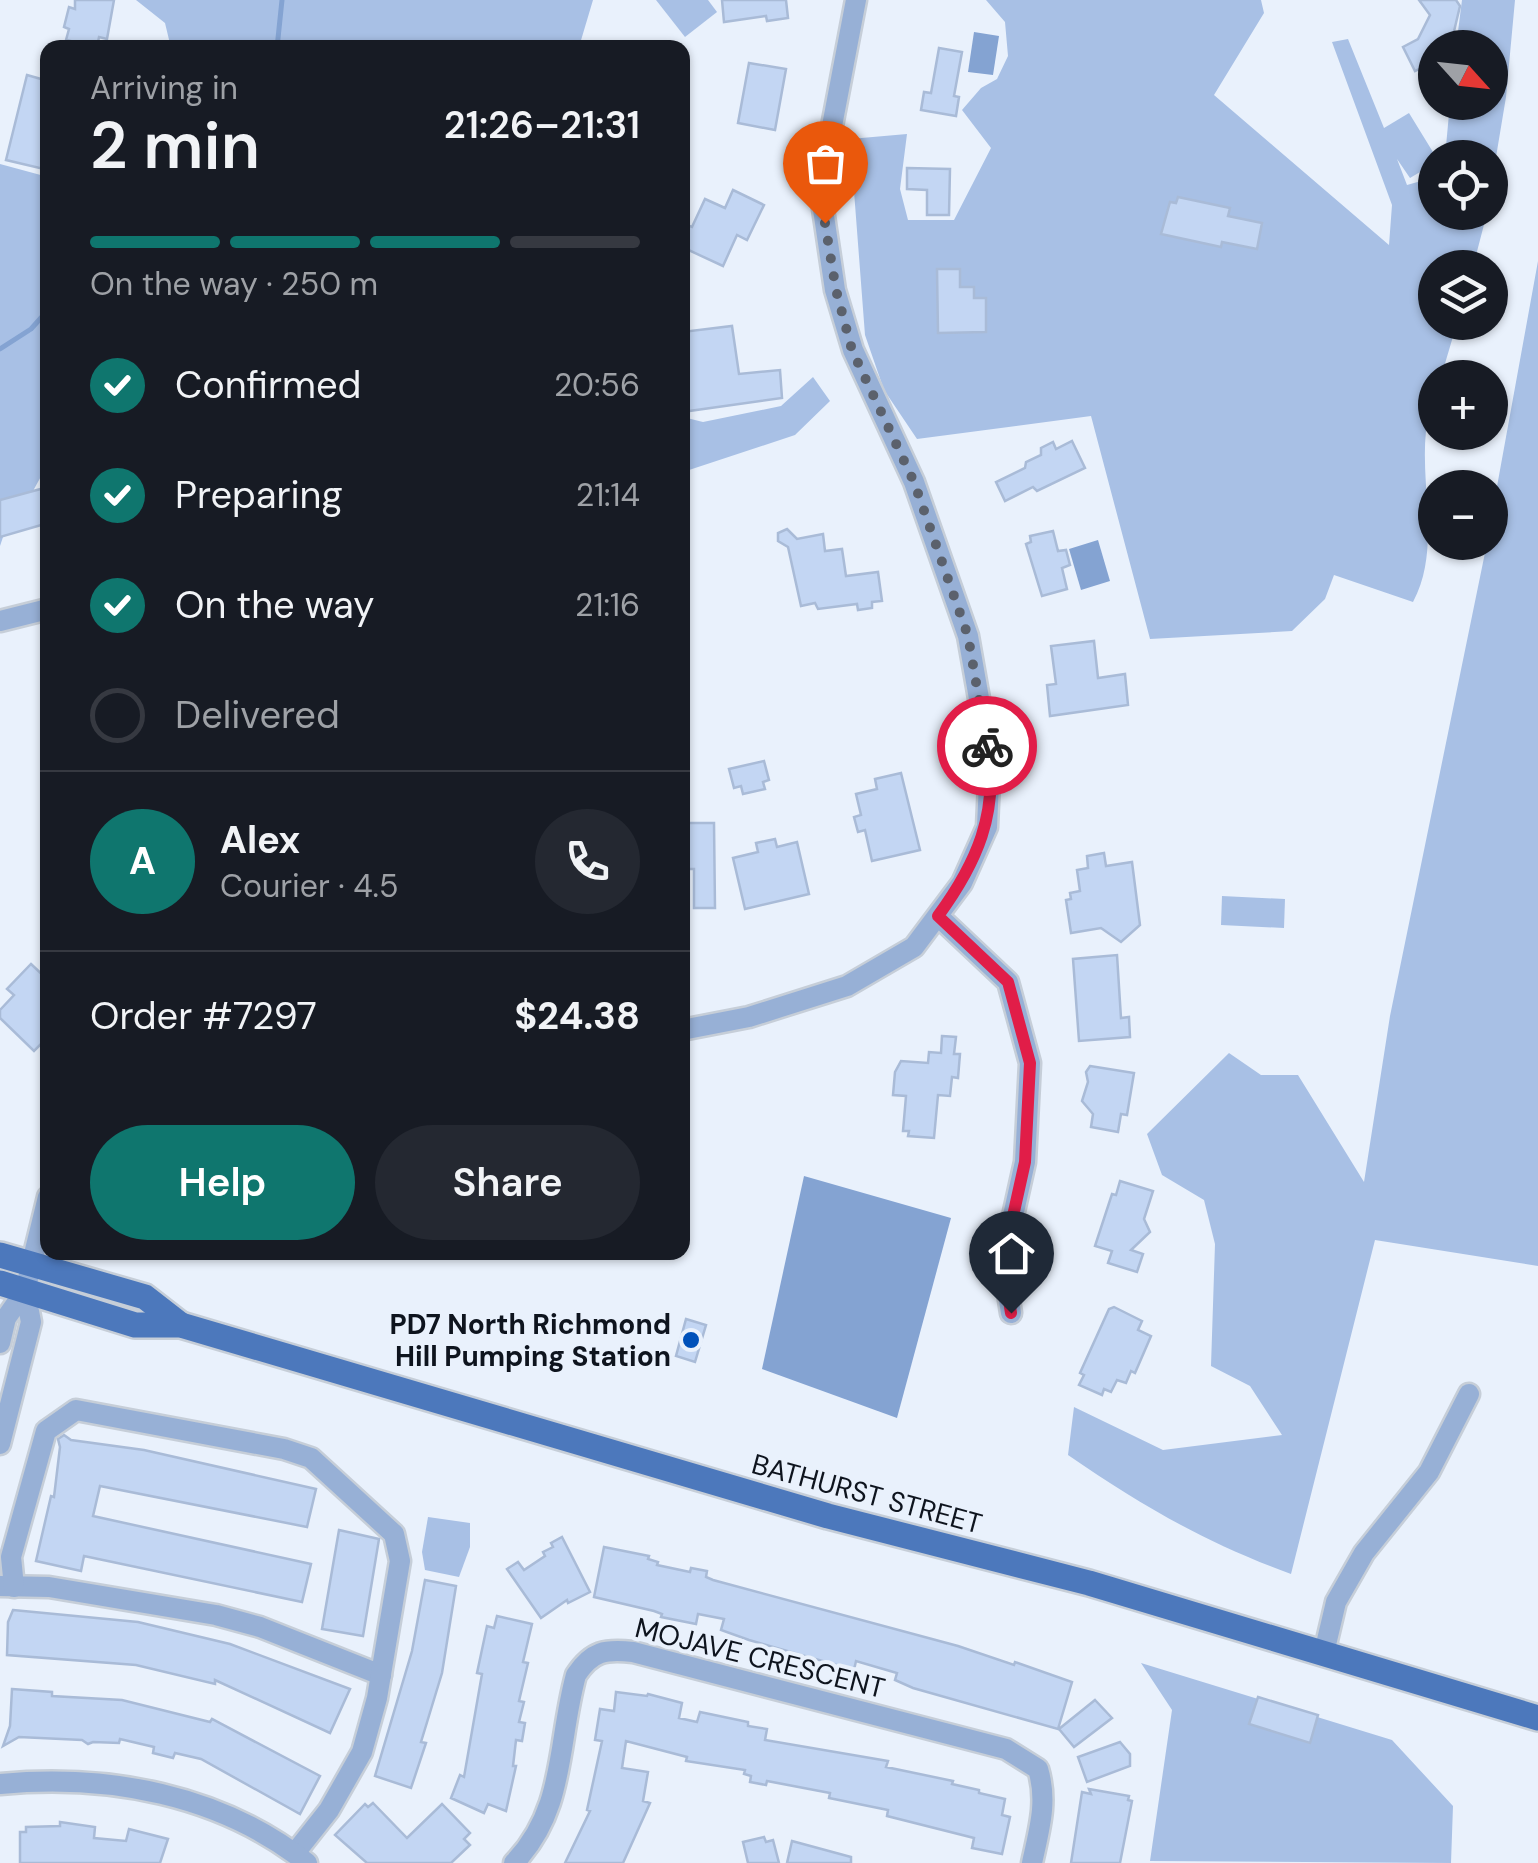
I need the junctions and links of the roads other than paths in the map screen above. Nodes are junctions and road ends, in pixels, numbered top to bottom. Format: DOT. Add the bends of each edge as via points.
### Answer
graph roads {
  1 [pos="856,0"];
  2 [pos="40,611"];
  3 [pos="0,622"];
  4 [pos="938,916"];
  5 [pos="690,1028"];
  6 [pos="40,1228"];
  7 [pos="0,1255"];
  8 [pos="31,1264"];
  9 [pos="12,1287"];
  10 [pos="1011,1313"];
  11 [pos="181,1325"];
  12 [pos="0,1343"];
  13 [pos="1469,1394"];
  14 [pos="0,1444"];
  15 [pos="7,1586"];
  16 [pos="1324,1653"];
  17 [pos="381,1675"];
  18 [pos="1538,1718"];
  19 [pos="0,1784"];
  20 [pos="301,1858"];
  21 [pos="514,1863"];
  22 [pos="1032,1863"];
  1 -- 4 [label="street" via="820,189 836,290 852,350 914,482 968,636 990,761 987,827 962,884"];
  2 -- 3 [label="street"];
  4 -- 5 [label="street" via="914,947 847,986"];
  4 -- 10 [label="street" via="1008,982 1030,1063 1025,1162 1003,1261"];
  6 -- 8 [label="street"];
  7 -- 8 [label="main road, BATHURST STREET"];
  8 -- 9 [label="street"];
  8 -- 11 [label="main road, BATHURST STREET" via="145,1297"];
  9 -- 11 [label="main road, BATHURST STREET" via="135,1325"];
  9 -- 12 [label="street"];
  9 -- 14 [label="street" via="31,1322"];
  11 -- 16 [label="main road, BATHURST STREET" via="828,1516"];
  13 -- 16 [label="street" via="1429,1472 1364,1553 1336,1602"];
  15 -- 17 [label="street" via="216,1615"];
  15 -- 17 [label="street" via="46,1432 76,1410 284,1449 311,1458 394,1534 400,1561"];
  16 -- 18 [label="main road, BATHURST STREET"];
  17 -- 20 [label="street" via="362,1752"];
  19 -- 20 [label="street" via="64,1781 156,1792 234,1820"];
  21 -- 22 [label="street, MOJAVE CRESCENT" via="547,1817 576,1674 587,1658 614,1650 1006,1749 1038,1769 1042,1782"];
}
